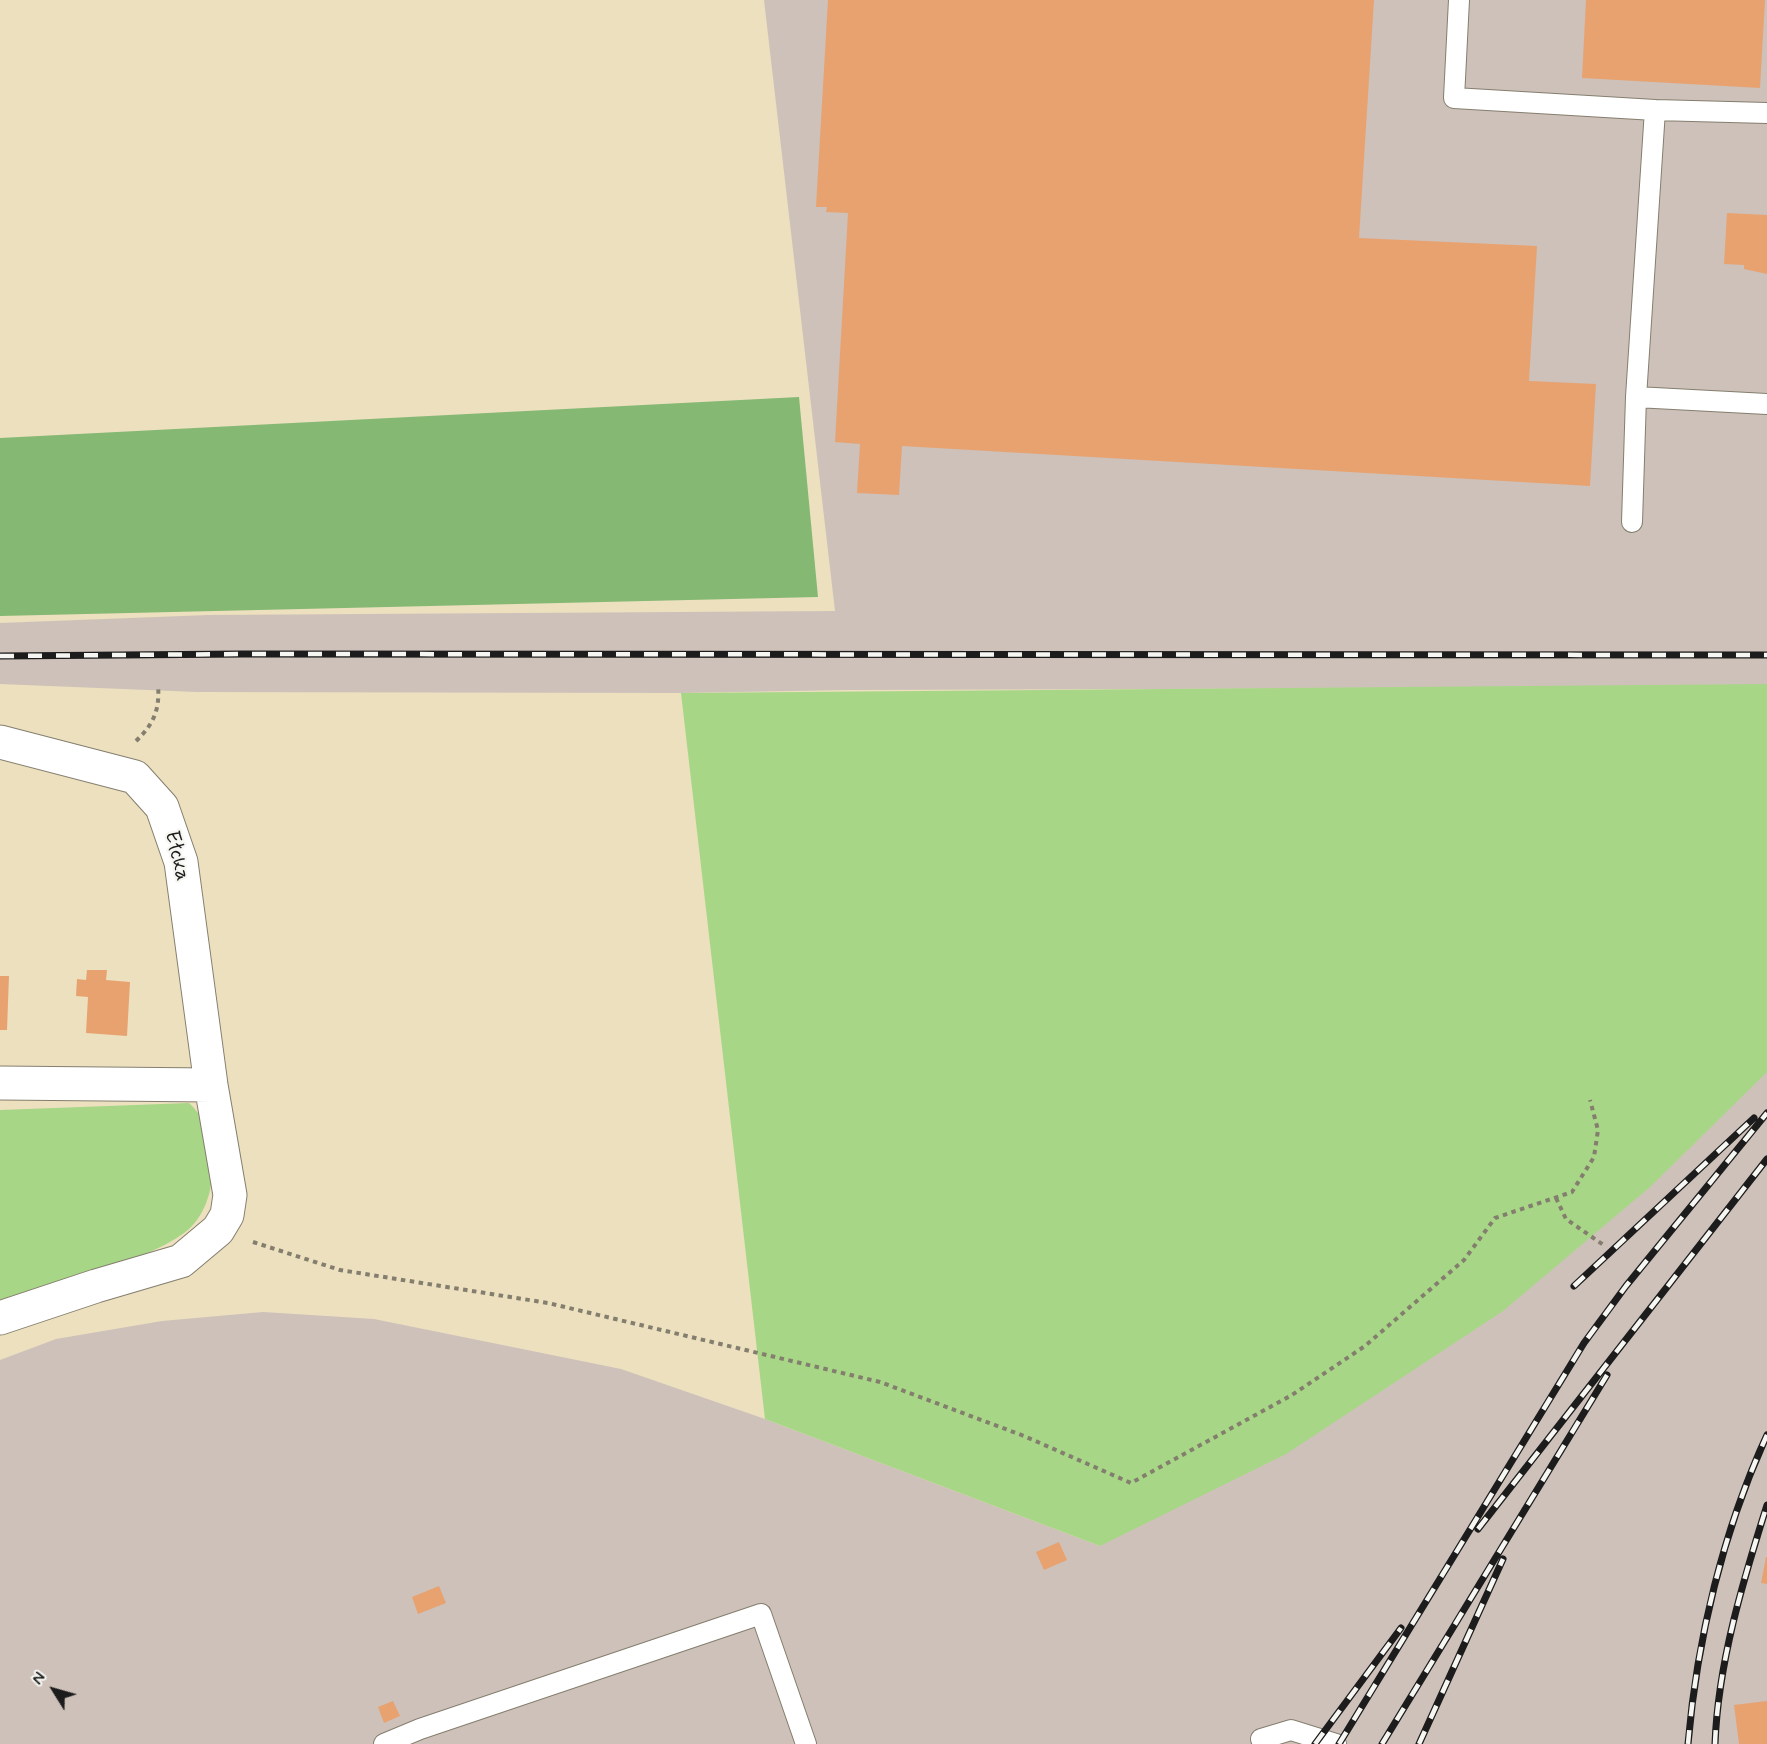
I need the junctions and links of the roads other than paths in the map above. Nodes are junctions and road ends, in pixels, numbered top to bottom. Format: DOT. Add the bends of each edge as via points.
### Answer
graph roads {
  1 [pos="1459,0"];
  2 [pos="1655,110"];
  3 [pos="1767,113"];
  4 [pos="1636,397"];
  5 [pos="1767,404"];
  6 [pos="1632,522"];
  7 [pos="0,742"];
  8 [pos="0,1083"];
  9 [pos="211,1084"];
  10 [pos="0,1318"];
  11 [pos="1261,1739"];
  12 [pos="384,1744"];
  13 [pos="806,1744"];
  14 [pos="1336,1744"];
  1 -- 2 [label="lane" via="1454,98"];
  2 -- 3 [label="lane"];
  2 -- 4 [label="lane"];
  4 -- 5 [label="lane"];
  4 -- 6 [label="lane"];
  7 -- 9 [label="street, Ełcka" via="135,777 162,807 181,862"];
  8 -- 9 [label="street"];
  9 -- 10 [label="street, Ełcka" via="230,1195 227,1215 218,1230 181,1261"];
  11 -- 14 [label="lane" via="1291,1730"];
  12 -- 13 [label="lane" via="761,1614"];
}
